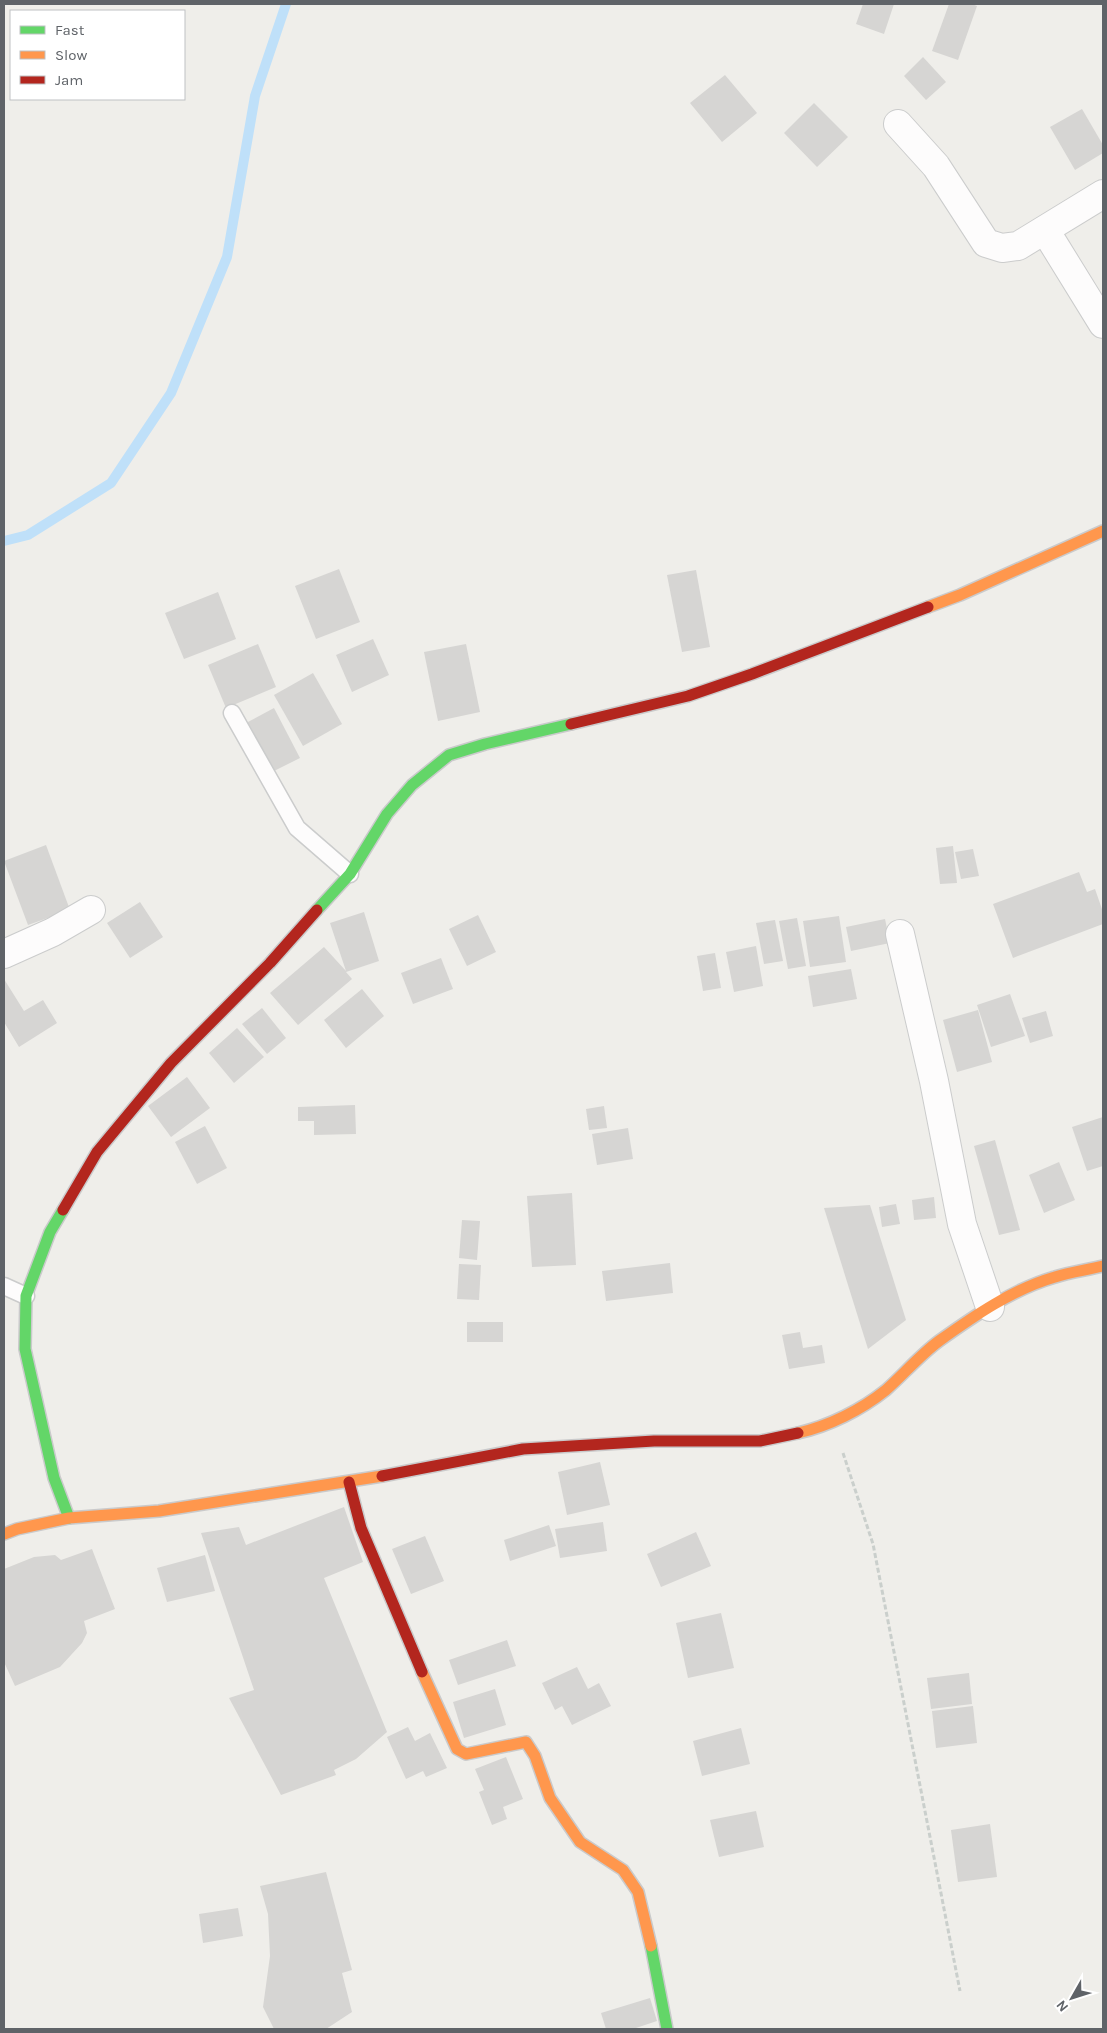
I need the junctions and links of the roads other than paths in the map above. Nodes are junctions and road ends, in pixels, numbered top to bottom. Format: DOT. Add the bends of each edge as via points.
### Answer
graph roads {
  1 [pos="898,124"];
  2 [pos="1103,194"];
  3 [pos="1046,230"];
  4 [pos="1103,324"];
  5 [pos="1103,531"];
  6 [pos="232,713"];
  7 [pos="350,874"];
  8 [pos="91,910"];
  9 [pos="900,934"];
  10 [pos="4,954"];
  11 [pos="1103,1266"];
  12 [pos="4,1286"];
  13 [pos="26,1296"];
  14 [pos="990,1307"];
  15 [pos="349,1482"];
  16 [pos="69,1518"];
  17 [pos="4,1534"];
  18 [pos="667,2029"];
  1 -- 3 [label="street" via="936,166 986,243 1002,248 1018,246"];
  2 -- 3 [label="street"];
  3 -- 4 [label="street"];
  5 -- 7 [label="street" via="960,595 688,696 449,755 412,786 387,814"];
  6 -- 7 [label="lane" via="297,828"];
  7 -- 13 [label="street" via="270,963 171,1064 97,1152 50,1232"];
  8 -- 10 [label="street"];
  9 -- 14 [label="street" via="934,1081 962,1224"];
  11 -- 14 [label="street" via="1054,1277 1020,1290"];
  12 -- 13 [label="lane"];
  13 -- 16 [label="street" via="25,1349 54,1478"];
  14 -- 15 [label="street" via="938,1342 884,1391 854,1411 817,1428 760,1441 654,1441 523,1449"];
  15 -- 16 [label="street" via="160,1511"];
  15 -- 18 [label="street" via="361,1528 457,1749 466,1754 526,1742 535,1756 550,1798 580,1842 623,1870 638,1892"];
  16 -- 17 [label="street"];
}
